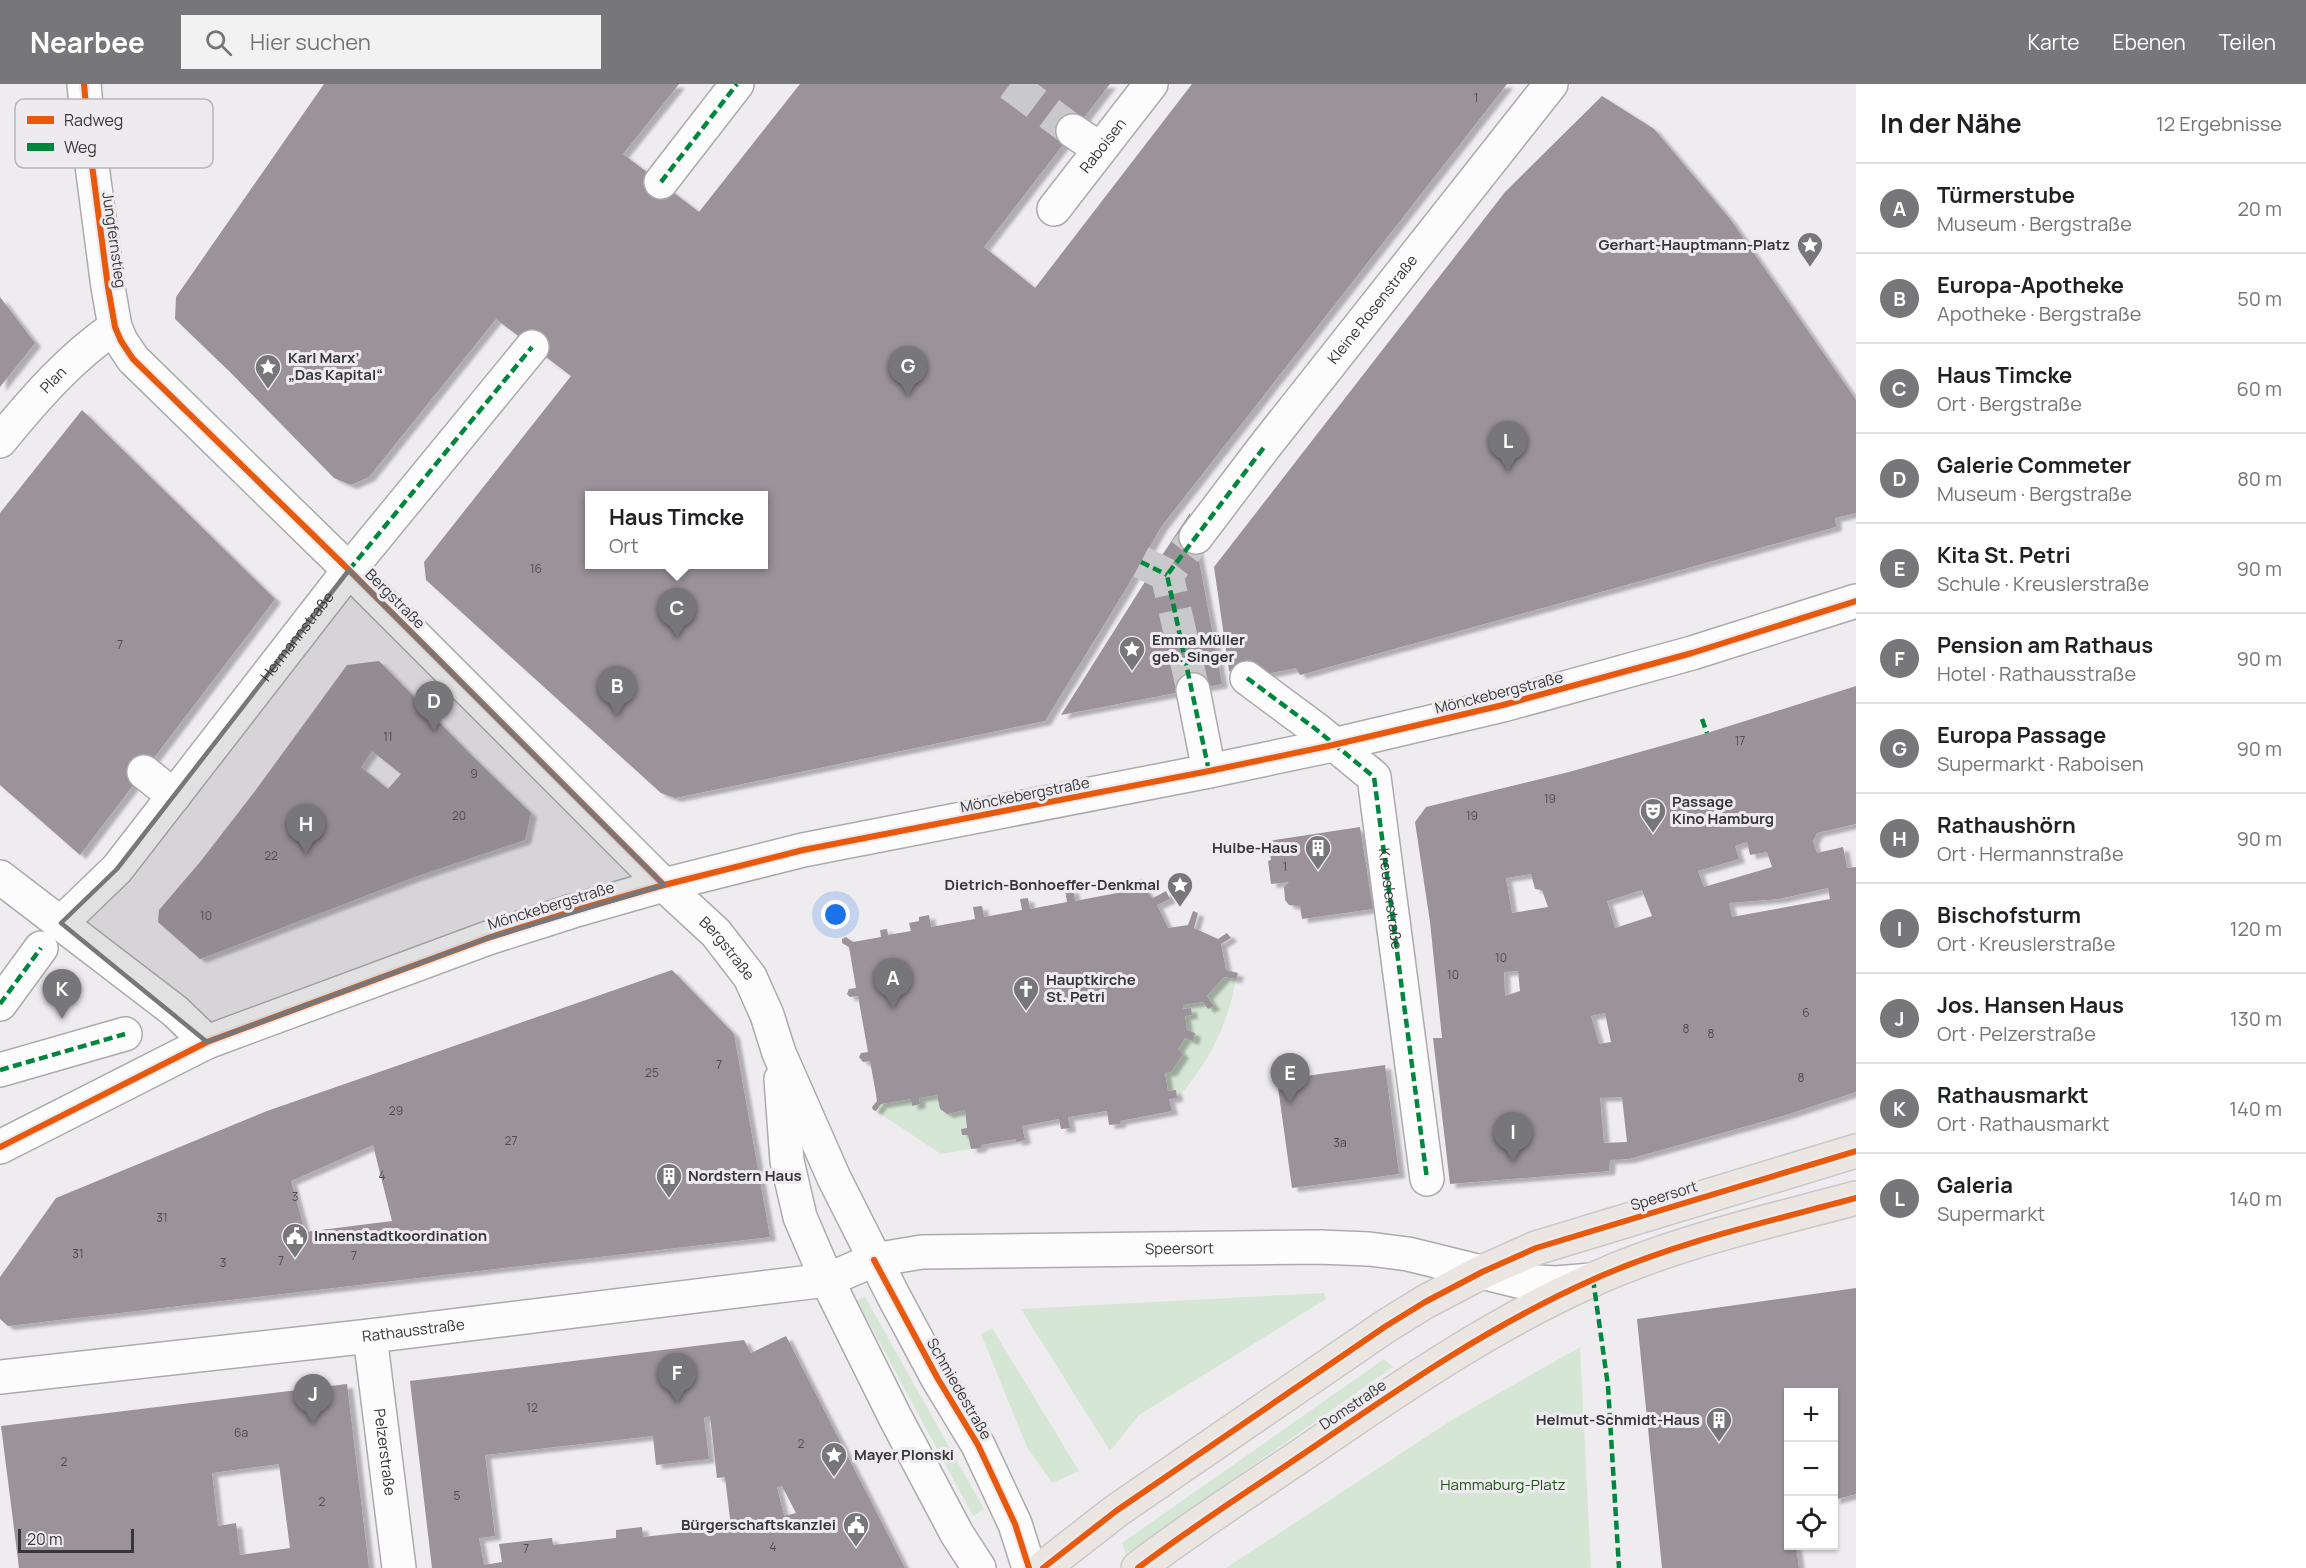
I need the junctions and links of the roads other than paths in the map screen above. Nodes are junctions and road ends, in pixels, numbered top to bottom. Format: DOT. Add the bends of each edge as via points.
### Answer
graph roads {
  1 [pos="84,84"];
  2 [pos="737,84"];
  3 [pos="1151,84"];
  4 [pos="1551,84"];
  5 [pos="86,99"];
  6 [pos="1073,131"];
  7 [pos="1100,149"];
  8 [pos="93,168"];
  9 [pos="661,182"];
  10 [pos="1054,209"];
  11 [pos="115,327"];
  12 [pos="532,347"];
  13 [pos="0,441"];
  14 [pos="1196,537"];
  15 [pos="349,570"];
  16 [pos="1856,601"];
  17 [pos="1247,678"];
  18 [pos="1192,690"];
  19 [pos="1333,745"];
  20 [pos="1209,771"];
  21 [pos="144,772"];
  22 [pos="174,796"];
  23 [pos="0,877"];
  24 [pos="664,885"];
  25 [pos="61,923"];
  26 [pos="40,948"];
  27 [pos="0,1004"];
  28 [pos="124,1034"];
  29 [pos="207,1042"];
  30 [pos="778,1053"];
  31 [pos="0,1070"];
  32 [pos="0,1147"];
  33 [pos="1856,1151"];
  34 [pos="1427,1179"];
  35 [pos="1856,1198"];
  36 [pos="874,1260"];
  37 [pos="1482,1272"];
  38 [pos="827,1280"];
  39 [pos="1593,1280"];
  40 [pos="370,1336"];
  41 [pos="0,1377"];
  42 [pos="1149,1563"];
  43 [pos="399,1568"];
  44 [pos="980,1568"];
  45 [pos="1029,1568"];
  46 [pos="1043,1568"];
  1 -- 5 [label="street, Jungfernstieg"];
  2 -- 9 [label="street"];
  3 -- 7 [label="street, Raboisen"];
  4 -- 14 [label="street, Kleine Rosenstraße"];
  6 -- 7 [label="street"];
  7 -- 10 [label="street, Raboisen"];
  8 -- 11 [label="street, Jungfernstieg"];
  11 -- 13 [label="street, Plan" via="71,362"];
  11 -- 15 [label="street, Bergstraße" via="133,359"];
  12 -- 15 [label="street, Hermannstraße"];
  15 -- 22 [label="street, Hermannstraße"];
  15 -- 24 [label="street, Bergstraße"];
  16 -- 19 [label="street, Mönckebergstraße" via="1604,679"];
  17 -- 19 [label="street, Kreuslerstraße"];
  18 -- 20 [label="street"];
  19 -- 20 [label="street, Mönckebergstraße"];
  19 -- 34 [label="street, Kreuslerstraße" via="1374,777"];
  20 -- 24 [label="street, Mönckebergstraße" via="803,850"];
  21 -- 22 [label="street"];
  22 -- 25 [label="street, Hermannstraße" via="117,869"];
  23 -- 25 [label="street"];
  24 -- 29 [label="street, Mönckebergstraße" via="488,938"];
  24 -- 30 [label="street, Bergstraße" via="716,933 750,977"];
  25 -- 29 [label="street" via="175,1011"];
  26 -- 27 [label="street"];
  28 -- 31 [label="street"];
  29 -- 32 [label="street, Mönckebergstraße"];
  30 -- 36 [label="street, Bergstraße"];
  30 -- 38 [label="street, Bergstraße" via="792,1188"];
  33 -- 37 [label="main road, Speersort" via="1536,1248"];
  35 -- 39 [label="main road, Speersort" via="1713,1236"];
  36 -- 37 [label="street, Speersort" via="959,1250 1319,1247 1408,1254"];
  36 -- 38 [label="street, Speersort"];
  36 -- 45 [label="street, Schmiedestraße" via="978,1444 1015,1524"];
  37 -- 39 [label="street, Speersort" via="1518,1281"];
  37 -- 46 [label="main road" via="1386,1326 1116,1511"];
  38 -- 40 [label="street, Rathausstraße"];
  38 -- 44 [label="street" via="957,1534"];
  39 -- 42 [label="main road, Domstraße" via="1492,1329 1428,1369"];
  40 -- 41 [label="street, Rathausstraße"];
  40 -- 43 [label="street, Pelzerstraße"];
}
